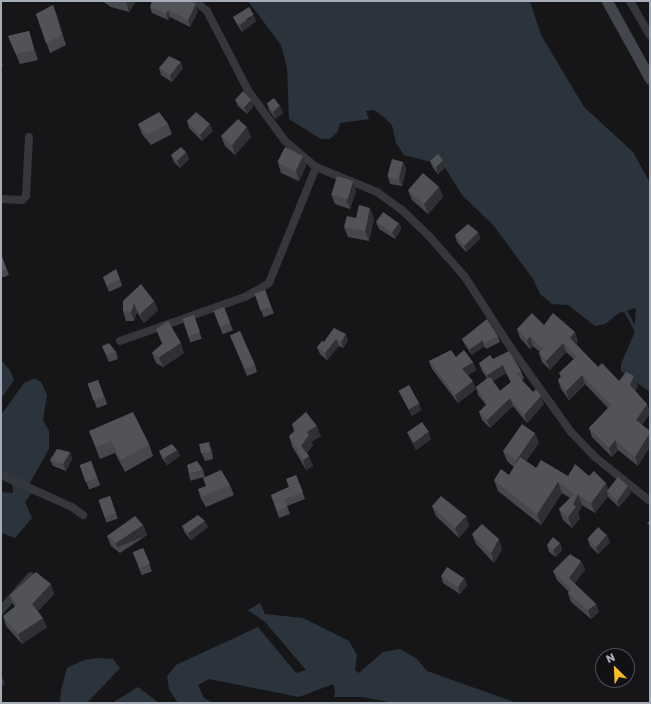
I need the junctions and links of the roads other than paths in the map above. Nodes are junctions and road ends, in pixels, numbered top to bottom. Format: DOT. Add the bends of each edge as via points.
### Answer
graph roads {
  1 [pos="195,1"];
  2 [pos="606,1"];
  3 [pos="630,1"];
  4 [pos="650,35"];
  5 [pos="650,79"];
  6 [pos="28,137"];
  7 [pos="316,166"];
  8 [pos="1,199"];
  9 [pos="120,340"];
  10 [pos="2,475"];
  11 [pos="650,501"];
  12 [pos="84,516"];
  13 [pos="31,576"];
  14 [pos="1,610"];
  1 -- 7 [label="street" via="207,12 249,92 269,122 285,141"];
  2 -- 5 [label="street"];
  3 -- 4 [label="street"];
  6 -- 8 [label="street" via="26,196 22,200"];
  7 -- 9 [label="street" via="269,283 245,297"];
  7 -- 11 [label="street" via="377,192 402,210 429,236 465,277 511,348 571,432 595,456"];
  10 -- 12 [label="street" via="72,507"];
  13 -- 14 [label="street"];
}
